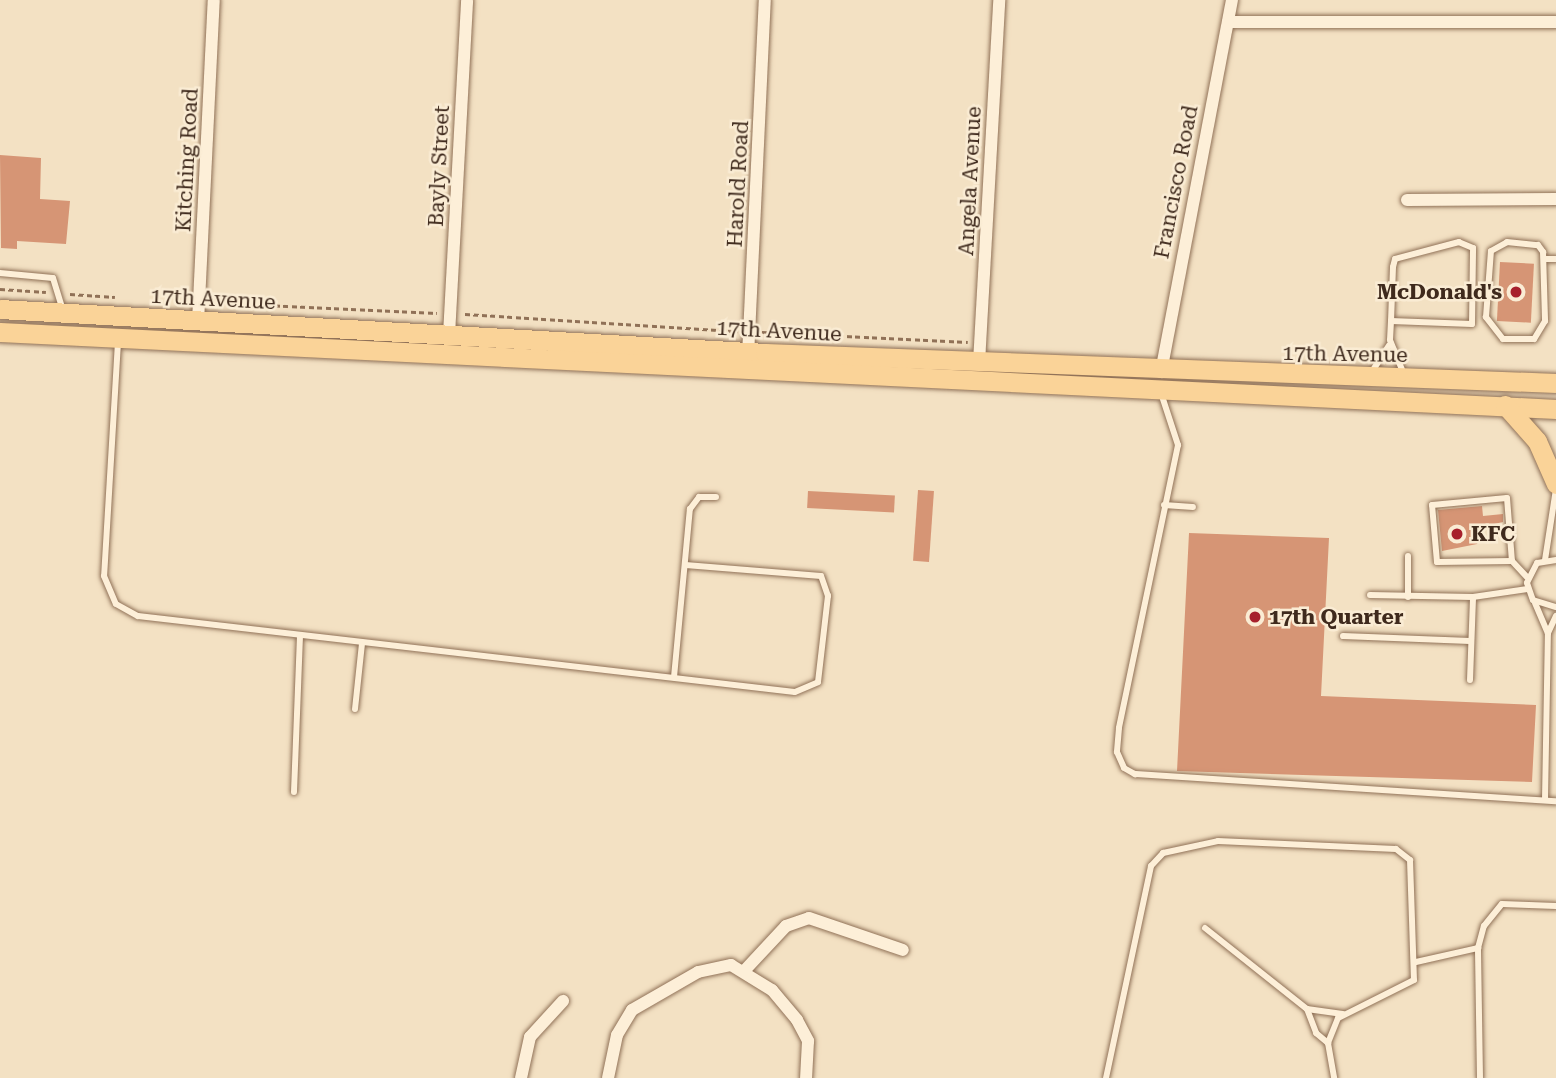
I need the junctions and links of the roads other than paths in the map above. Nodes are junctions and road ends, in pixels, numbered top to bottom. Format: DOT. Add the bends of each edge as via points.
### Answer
graph roads {
  1 [pos="215,0"];
  2 [pos="467,0"];
  3 [pos="765,0"];
  4 [pos="999,0"];
  5 [pos="1232,0"];
  6 [pos="1228,22"];
  7 [pos="1556,22"];
  8 [pos="1556,199"];
  9 [pos="1407,200"];
  10 [pos="1544,259"];
  11 [pos="1556,259"];
  12 [pos="0,273"];
  13 [pos="0,309"];
  14 [pos="62,314"];
  15 [pos="1391,321"];
  16 [pos="198,322"];
  17 [pos="119,326"];
  18 [pos="0,332"];
  19 [pos="449,335"];
  20 [pos="1390,340"];
  21 [pos="747,361"];
  22 [pos="979,363"];
  23 [pos="1362,377"];
  24 [pos="1409,378"];
  25 [pos="1161,382"];
  26 [pos="1556,383"];
  27 [pos="1504,405"];
  28 [pos="1556,410"];
  29 [pos="1556,484"];
  30 [pos="1556,489"];
  31 [pos="716,497"];
  32 [pos="1164,505"];
  33 [pos="1193,507"];
  34 [pos="1408,556"];
  35 [pos="1545,560"];
  36 [pos="1556,560"];
  37 [pos="1512,561"];
  38 [pos="685,565"];
  39 [pos="1528,577"];
  40 [pos="1527,589"];
  41 [pos="1370,595"];
  42 [pos="1408,597"];
  43 [pos="1473,597"];
  44 [pos="1533,600"];
  45 [pos="1556,607"];
  46 [pos="1556,616"];
  47 [pos="1548,633"];
  48 [pos="300,636"];
  49 [pos="1343,636"];
  50 [pos="1470,642"];
  51 [pos="362,643"];
  52 [pos="674,677"];
  53 [pos="1470,680"];
  54 [pos="355,709"];
  55 [pos="294,792"];
  56 [pos="1545,800"];
  57 [pos="1556,801"];
  58 [pos="1556,906"];
  59 [pos="1205,928"];
  60 [pos="1478,948"];
  61 [pos="903,950"];
  62 [pos="1416,962"];
  63 [pos="745,970"];
  64 [pos="563,1002"];
  65 [pos="1307,1009"];
  66 [pos="1342,1014"];
  67 [pos="1328,1043"];
  68 [pos="521,1078"];
  69 [pos="608,1078"];
  70 [pos="806,1078"];
  71 [pos="1106,1078"];
  72 [pos="1334,1078"];
  73 [pos="1480,1078"];
  1 -- 16 [label="street, Kitching Road"];
  2 -- 19 [label="street, Bayly Street"];
  3 -- 21 [label="street, Harold Road"];
  4 -- 22 [label="street, Angela Avenue"];
  5 -- 6 [label="street, Francisco Road"];
  6 -- 7 [label="street"];
  6 -- 25 [label="street, Francisco Road"];
  8 -- 9 [label="street"];
  10 -- 10 [label="lane" via="1543,330 1534,339 1503,339 1486,317 1492,251 1507,242 1529,243 1541,248"];
  10 -- 11 [label="lane"];
  12 -- 14 [label="lane" via="50,277 62,293"];
  13 -- 14 [label="main road, 17th Avenue"];
  14 -- 17 [label="main road, 17th Avenue"];
  15 -- 15 [label="lane" via="1472,324 1473,248 1459,242 1399,255"];
  15 -- 20 [label="lane"];
  16 -- 17 [label="main road, 17th Avenue"];
  16 -- 19 [label="main road, 17th Avenue"];
  17 -- 18 [label="main road, 17th Avenue"];
  17 -- 21 [label="main road, 17th Avenue"];
  17 -- 48 [label="lane" via="104,576 109,594 122,609 146,618"];
  19 -- 21 [label="main road, 17th Avenue"];
  20 -- 23 [label="lane" via="1387,357"];
  20 -- 24 [label="lane" via="1394,360"];
  21 -- 22 [label="main road, 17th Avenue"];
  21 -- 25 [label="main road, 17th Avenue" via="1119,390"];
  22 -- 25 [label="main road, 17th Avenue"];
  23 -- 24 [label="main road, 17th Avenue"];
  23 -- 25 [label="main road, 17th Avenue"];
  24 -- 26 [label="main road, 17th Avenue"];
  25 -- 27 [label="main road"];
  25 -- 32 [label="lane" via="1178,433"];
  27 -- 28 [label="main road"];
  27 -- 29 [label="main road" via="1537,441"];
  30 -- 35 [label="lane"];
  31 -- 38 [label="lane" via="692,502"];
  32 -- 33 [label="lane"];
  32 -- 56 [label="lane" via="1119,727 1117,752 1124,768 1135,774"];
  34 -- 42 [label="lane"];
  35 -- 36 [label="lane"];
  35 -- 39 [label="lane"];
  37 -- 37 [label="lane" via="1511,504 1488,497 1435,502 1433,556 1441,564"];
  37 -- 39 [label="lane"];
  38 -- 52 [label="lane"];
  38 -- 52 [label="lane" via="821,576 828,596 822,674 811,688 795,692"];
  39 -- 40 [label="lane"];
  40 -- 43 [label="lane"];
  40 -- 44 [label="lane"];
  41 -- 42 [label="lane"];
  42 -- 43 [label="lane"];
  43 -- 50 [label="lane"];
  44 -- 45 [label="lane"];
  44 -- 47 [label="lane"];
  46 -- 47 [label="lane"];
  47 -- 56 [label="lane"];
  48 -- 51 [label="lane"];
  48 -- 55 [label="lane"];
  49 -- 50 [label="lane"];
  50 -- 53 [label="lane"];
  51 -- 52 [label="lane"];
  51 -- 54 [label="lane"];
  56 -- 57 [label="lane"];
  58 -- 60 [label="lane" via="1498,906"];
  59 -- 65 [label="lane"];
  60 -- 62 [label="lane"];
  60 -- 73 [label="lane"];
  61 -- 63 [label="street" via="809,918 786,926"];
  62 -- 66 [label="lane" via="1409,987"];
  62 -- 71 [label="lane" via="1412,869 1402,852 1218,841 1163,853 1151,866"];
  63 -- 69 [label="street" via="731,965 698,972 632,1010 617,1035"];
  63 -- 70 [label="street" via="797,1020 808,1041"];
  64 -- 68 [label="street" via="530,1037"];
  65 -- 66 [label="lane"];
  65 -- 67 [label="lane" via="1316,1033"];
  66 -- 67 [label="lane"];
  67 -- 72 [label="lane"];
}
